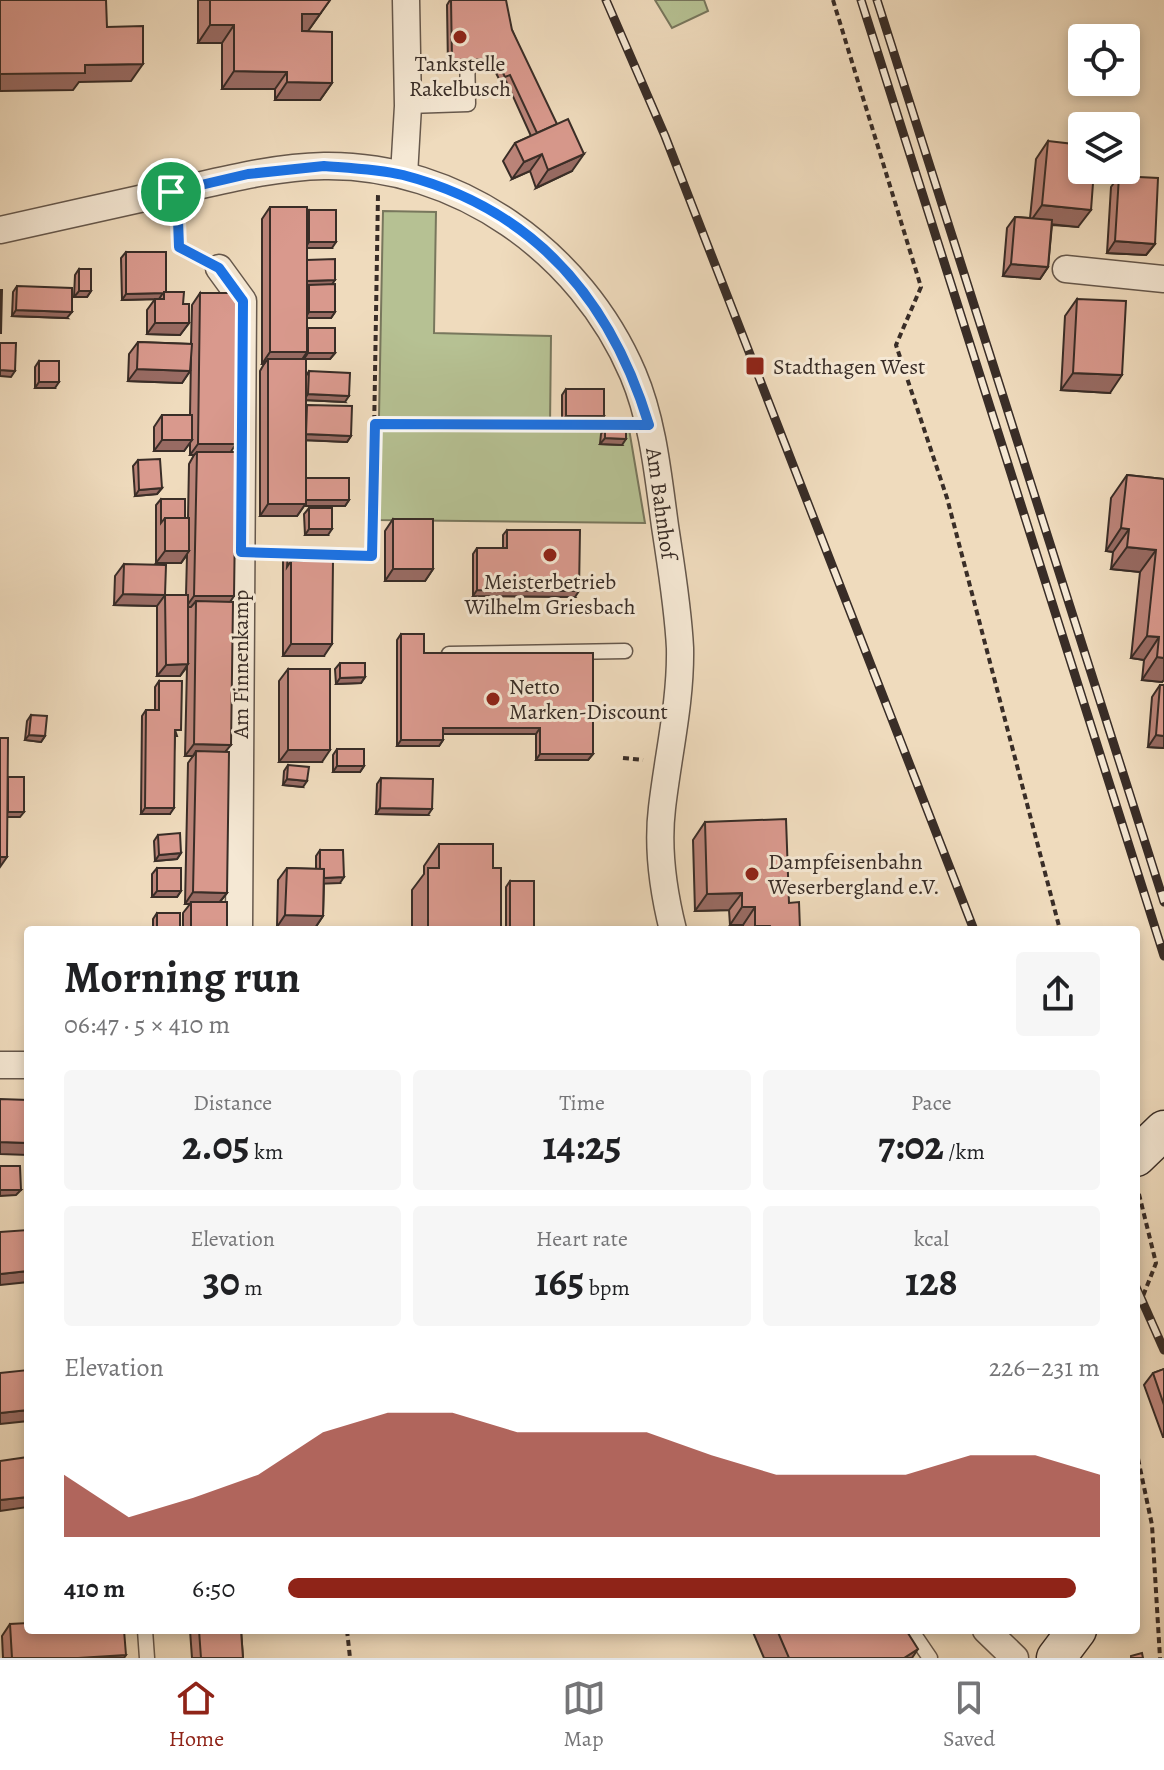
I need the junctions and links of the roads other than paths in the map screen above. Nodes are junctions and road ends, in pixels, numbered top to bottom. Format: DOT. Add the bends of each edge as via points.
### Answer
graph roads {
  1 [pos="406,0"];
  2 [pos="467,30"];
  3 [pos="408,106"];
  4 [pos="391,173"];
  5 [pos="0,230"];
  6 [pos="219,268"];
  7 [pos="1066,269"];
  8 [pos="1164,279"];
  9 [pos="625,651"];
  10 [pos="443,654"];
  11 [pos="239,926"];
  12 [pos="672,926"];
  13 [pos="0,1065"];
  14 [pos="24,1065"];
  15 [pos="1164,1130"];
  16 [pos="1140,1153"];
  17 [pos="145,1634"];
  18 [pos="914,1634"];
  19 [pos="990,1634"];
  20 [pos="1074,1634"];
  21 [pos="147,1658"];
  22 [pos="930,1658"];
  23 [pos="1015,1658"];
  24 [pos="1056,1658"];
  1 -- 3 [label="street"];
  2 -- 3 [label="lane" via="468,104"];
  3 -- 4 [label="street"];
  4 -- 5 [label="street, Am Bahnhof" via="324,166 248,174"];
  4 -- 12 [label="street, Am Bahnhof" via="476,204 556,259 611,329 634,376 649,425 680,650 660,845"];
  6 -- 11 [label="street, Am Finnenkamp" via="243,301"];
  7 -- 8 [label="street"];
  9 -- 10 [label="lane"];
  13 -- 14 [label="street"];
  15 -- 16 [label="main road"];
  17 -- 21 [label="lane"];
  18 -- 22 [label="lane"];
  19 -- 23 [label="street"];
  20 -- 24 [label="main road"];
}
